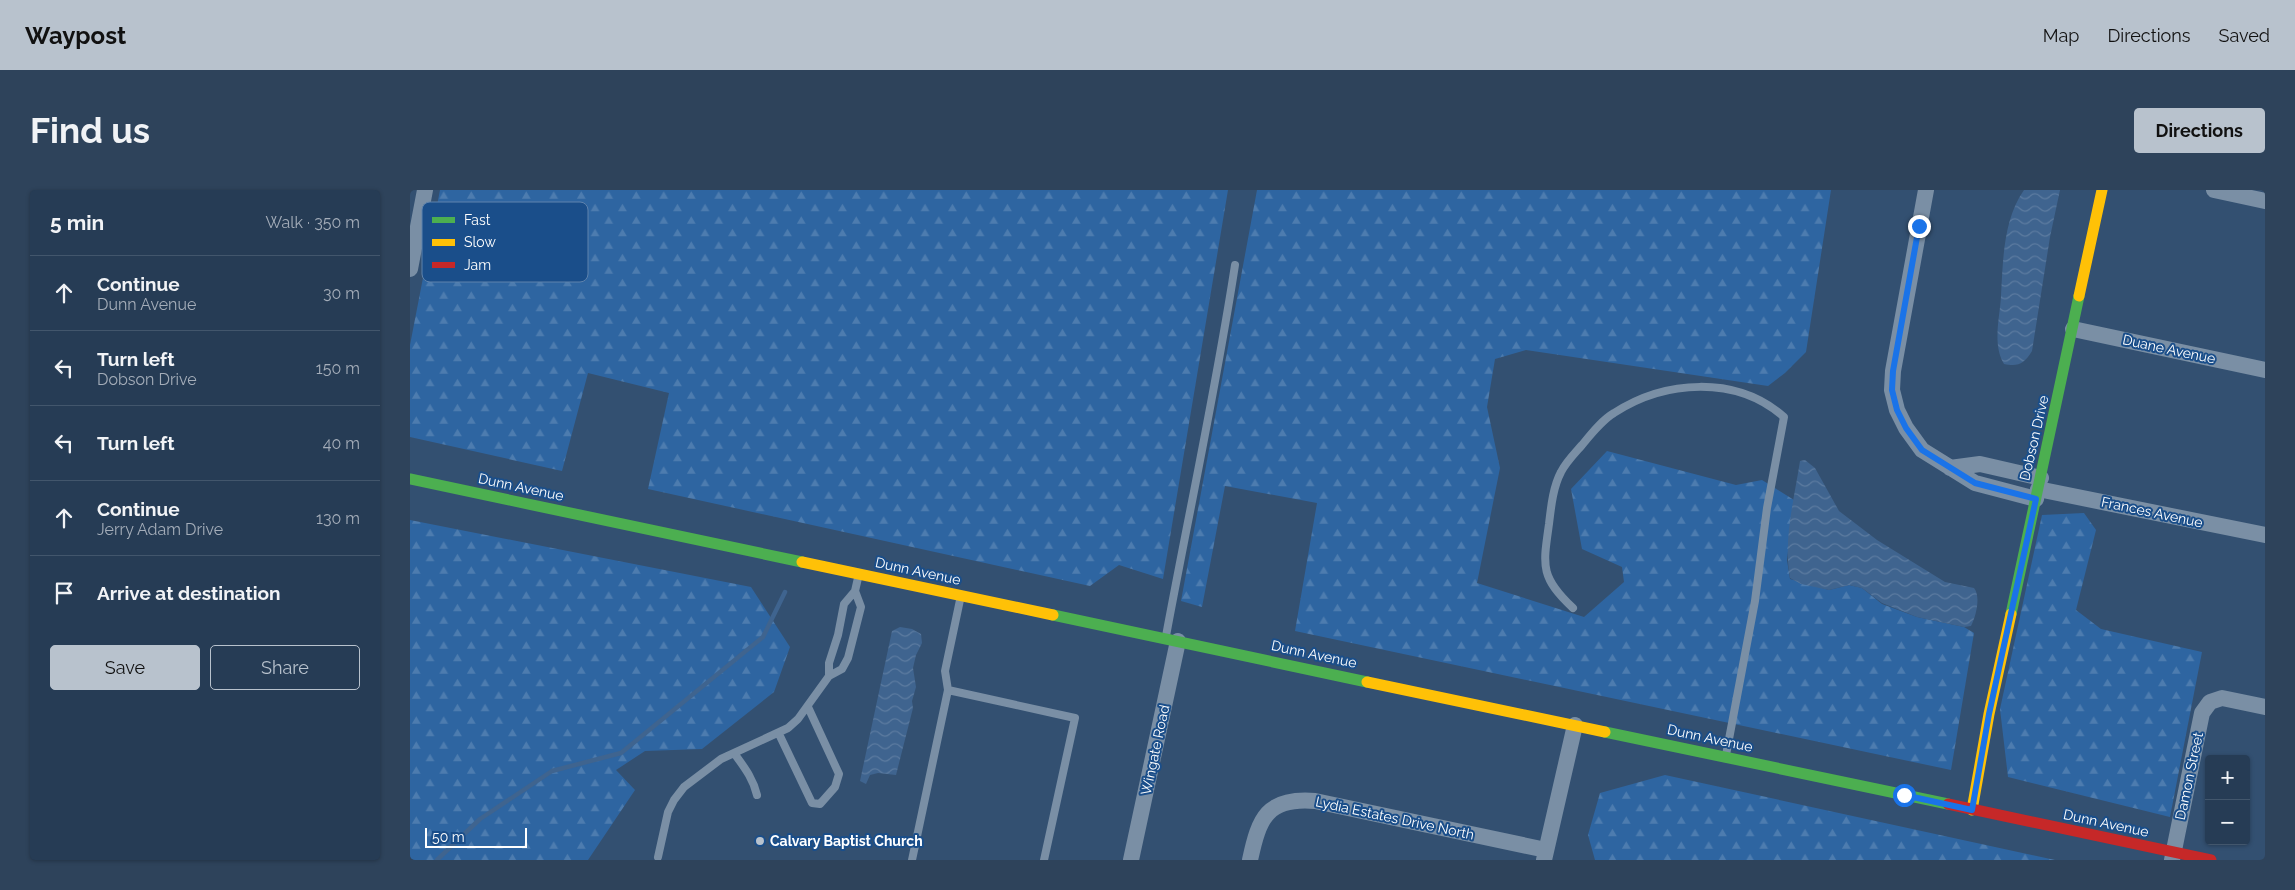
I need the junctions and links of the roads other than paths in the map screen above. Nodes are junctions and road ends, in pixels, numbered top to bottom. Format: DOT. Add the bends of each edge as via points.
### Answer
graph roads {
  1 [pos="1926,190"];
  2 [pos="2102,190"];
  3 [pos="2214,190"];
  4 [pos="2265,201"];
  5 [pos="422,206"];
  6 [pos="1235,265"];
  7 [pos="410,270"];
  8 [pos="2074,329"];
  9 [pos="2265,370"];
  10 [pos="410,479"];
  11 [pos="2038,488"];
  12 [pos="2265,536"];
  13 [pos="859,574"];
  14 [pos="855,591"];
  15 [pos="961,596"];
  16 [pos="1574,608"];
  17 [pos="1172,639"];
  18 [pos="829,676"];
  19 [pos="948,690"];
  20 [pos="808,707"];
  21 [pos="2265,707"];
  22 [pos="1575,725"];
  23 [pos="779,734"];
  24 [pos="734,753"];
  25 [pos="1725,756"];
  26 [pos="757,795"];
  27 [pos="1972,810"];
  28 [pos="1545,855"];
  29 [pos="2173,856"];
  30 [pos="658,857"];
  31 [pos="912,860"];
  32 [pos="1044,860"];
  33 [pos="1131,860"];
  34 [pos="1250,860"];
  35 [pos="2211,860"];
  1 -- 11 [label="street, Frances Avenue" via="1895,357 1892,390 1897,410 1922,450 1975,483"];
  2 -- 8 [label="main road, Dobson Drive"];
  3 -- 4 [label="street"];
  5 -- 7 [label="street"];
  6 -- 17 [label="lane" via="1220,361 1196,478"];
  8 -- 9 [label="street, Duane Avenue"];
  8 -- 11 [label="main road, Dobson Drive"];
  10 -- 13 [label="main road, Dunn Avenue"];
  11 -- 12 [label="street, Frances Avenue"];
  11 -- 27 [label="main road, Dobson Drive" via="1989,714"];
  13 -- 14 [label="lane"];
  13 -- 15 [label="main road, Dunn Avenue"];
  14 -- 18 [label="lane" via="844,604 829,663"];
  14 -- 18 [label="lane" via="861,607 848,658 842,669"];
  15 -- 17 [label="main road, Dunn Avenue"];
  15 -- 19 [label="lane" via="945,671"];
  16 -- 25 [label="lane" via="1549,582 1546,570 1544,558 1554,491 1561,471 1612,414 1671,388 1698,386 1722,388 1750,396 1772,406 1784,417 1753,610"];
  17 -- 22 [label="main road, Dunn Avenue"];
  17 -- 33 [label="street, Wingate Road"];
  18 -- 20 [label="lane"];
  19 -- 31 [label="lane"];
  19 -- 32 [label="lane" via="1075,718"];
  20 -- 23 [label="lane" via="798,720"];
  20 -- 23 [label="lane" via="839,774 835,787 820,804 812,803"];
  21 -- 29 [label="street, Damon Street" via="2222,698 2210,702 2202,713"];
  22 -- 25 [label="main road, Dunn Avenue"];
  22 -- 28 [label="street"];
  23 -- 24 [label="lane"];
  24 -- 26 [label="lane" via="752,778"];
  24 -- 30 [label="lane" via="698,775 674,800 668,812"];
  25 -- 27 [label="main road, Dunn Avenue"];
  27 -- 29 [label="main road, Dunn Avenue"];
  28 -- 34 [label="street, Lydia Estates Drive North" via="1299,799 1283,802 1260,822"];
  29 -- 35 [label="main road, Dunn Avenue"];
}
